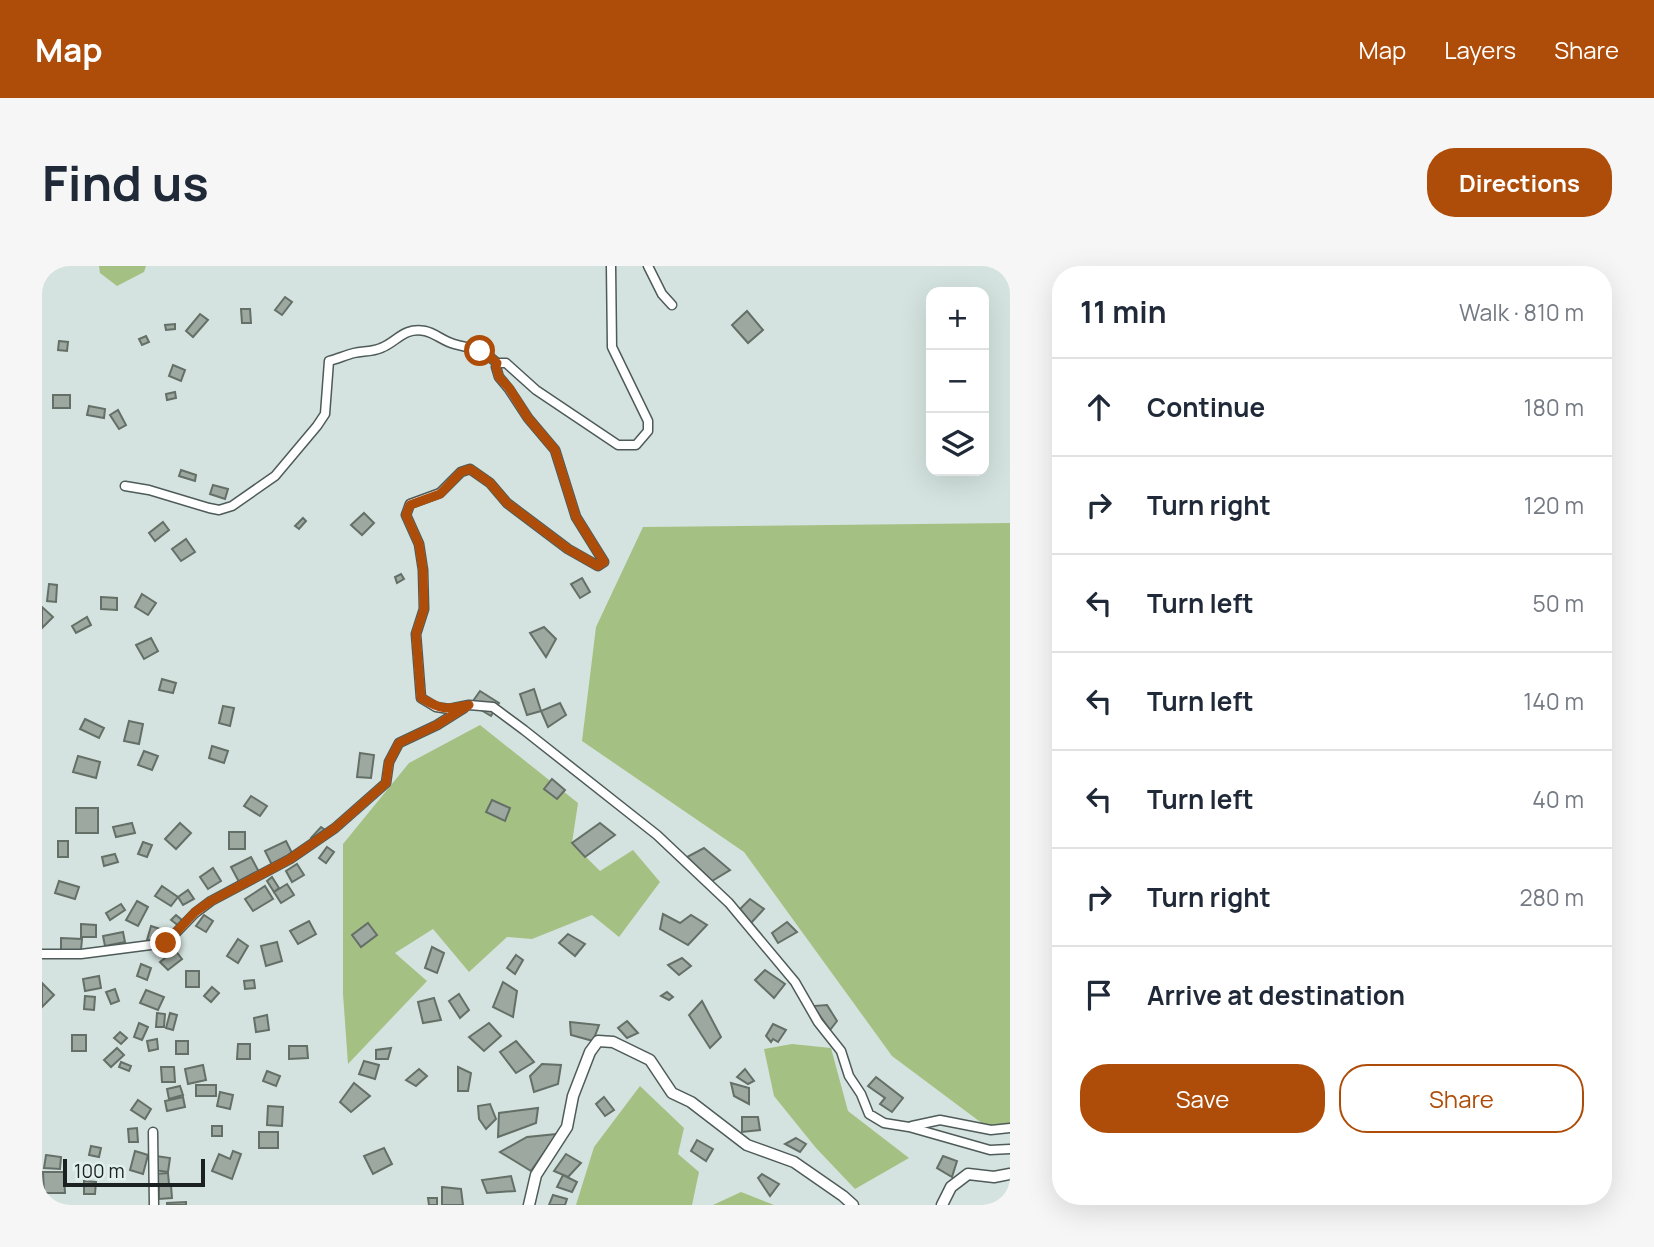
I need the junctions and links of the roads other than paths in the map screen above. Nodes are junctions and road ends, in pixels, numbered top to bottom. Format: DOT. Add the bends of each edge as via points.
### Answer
graph roads {
  1 [pos="611,266"];
  2 [pos="648,266"];
  3 [pos="672,304"];
  4 [pos="497,363"];
  5 [pos="125,486"];
  6 [pos="469,705"];
  7 [pos="42,954"];
  8 [pos="909,1127"];
  9 [pos="1010,1128"];
  10 [pos="153,1132"];
  11 [pos="1010,1149"];
  12 [pos="1010,1174"];
  13 [pos="154,1205"];
  14 [pos="529,1205"];
  15 [pos="853,1205"];
  16 [pos="942,1205"];
  1 -- 4 [label="street" via="612,347 648,421 648,431 636,445 618,445 536,390 506,363"];
  2 -- 3 [label="street"];
  4 -- 5 [label="street" via="487,354 423,330 405,333 383,348 329,362 325,414 317,426 275,475 232,506 208,508"];
  4 -- 6 [label="street" via="499,377 555,450 576,517 604,562 598,566 568,549 470,469 440,494 410,505 406,515 419,544 423,570 424,609 416,634 421,698 449,709"];
  6 -- 7 [label="street" via="399,743 389,762 386,783 335,828 195,912 166,943"];
  6 -- 8 [label="street" via="493,707 524,730 657,835 720,894 794,982 841,1051 869,1114 884,1123"];
  8 -- 9 [label="street" via="940,1120 991,1130"];
  8 -- 11 [label="street" via="990,1150"];
  10 -- 13 [label="street"];
  12 -- 16 [label="street" via="968,1174 951,1187"];
  14 -- 15 [label="street" via="536,1175 567,1127 573,1096 598,1041 613,1042 650,1060 671,1093 691,1102 747,1144 794,1162"];
}
